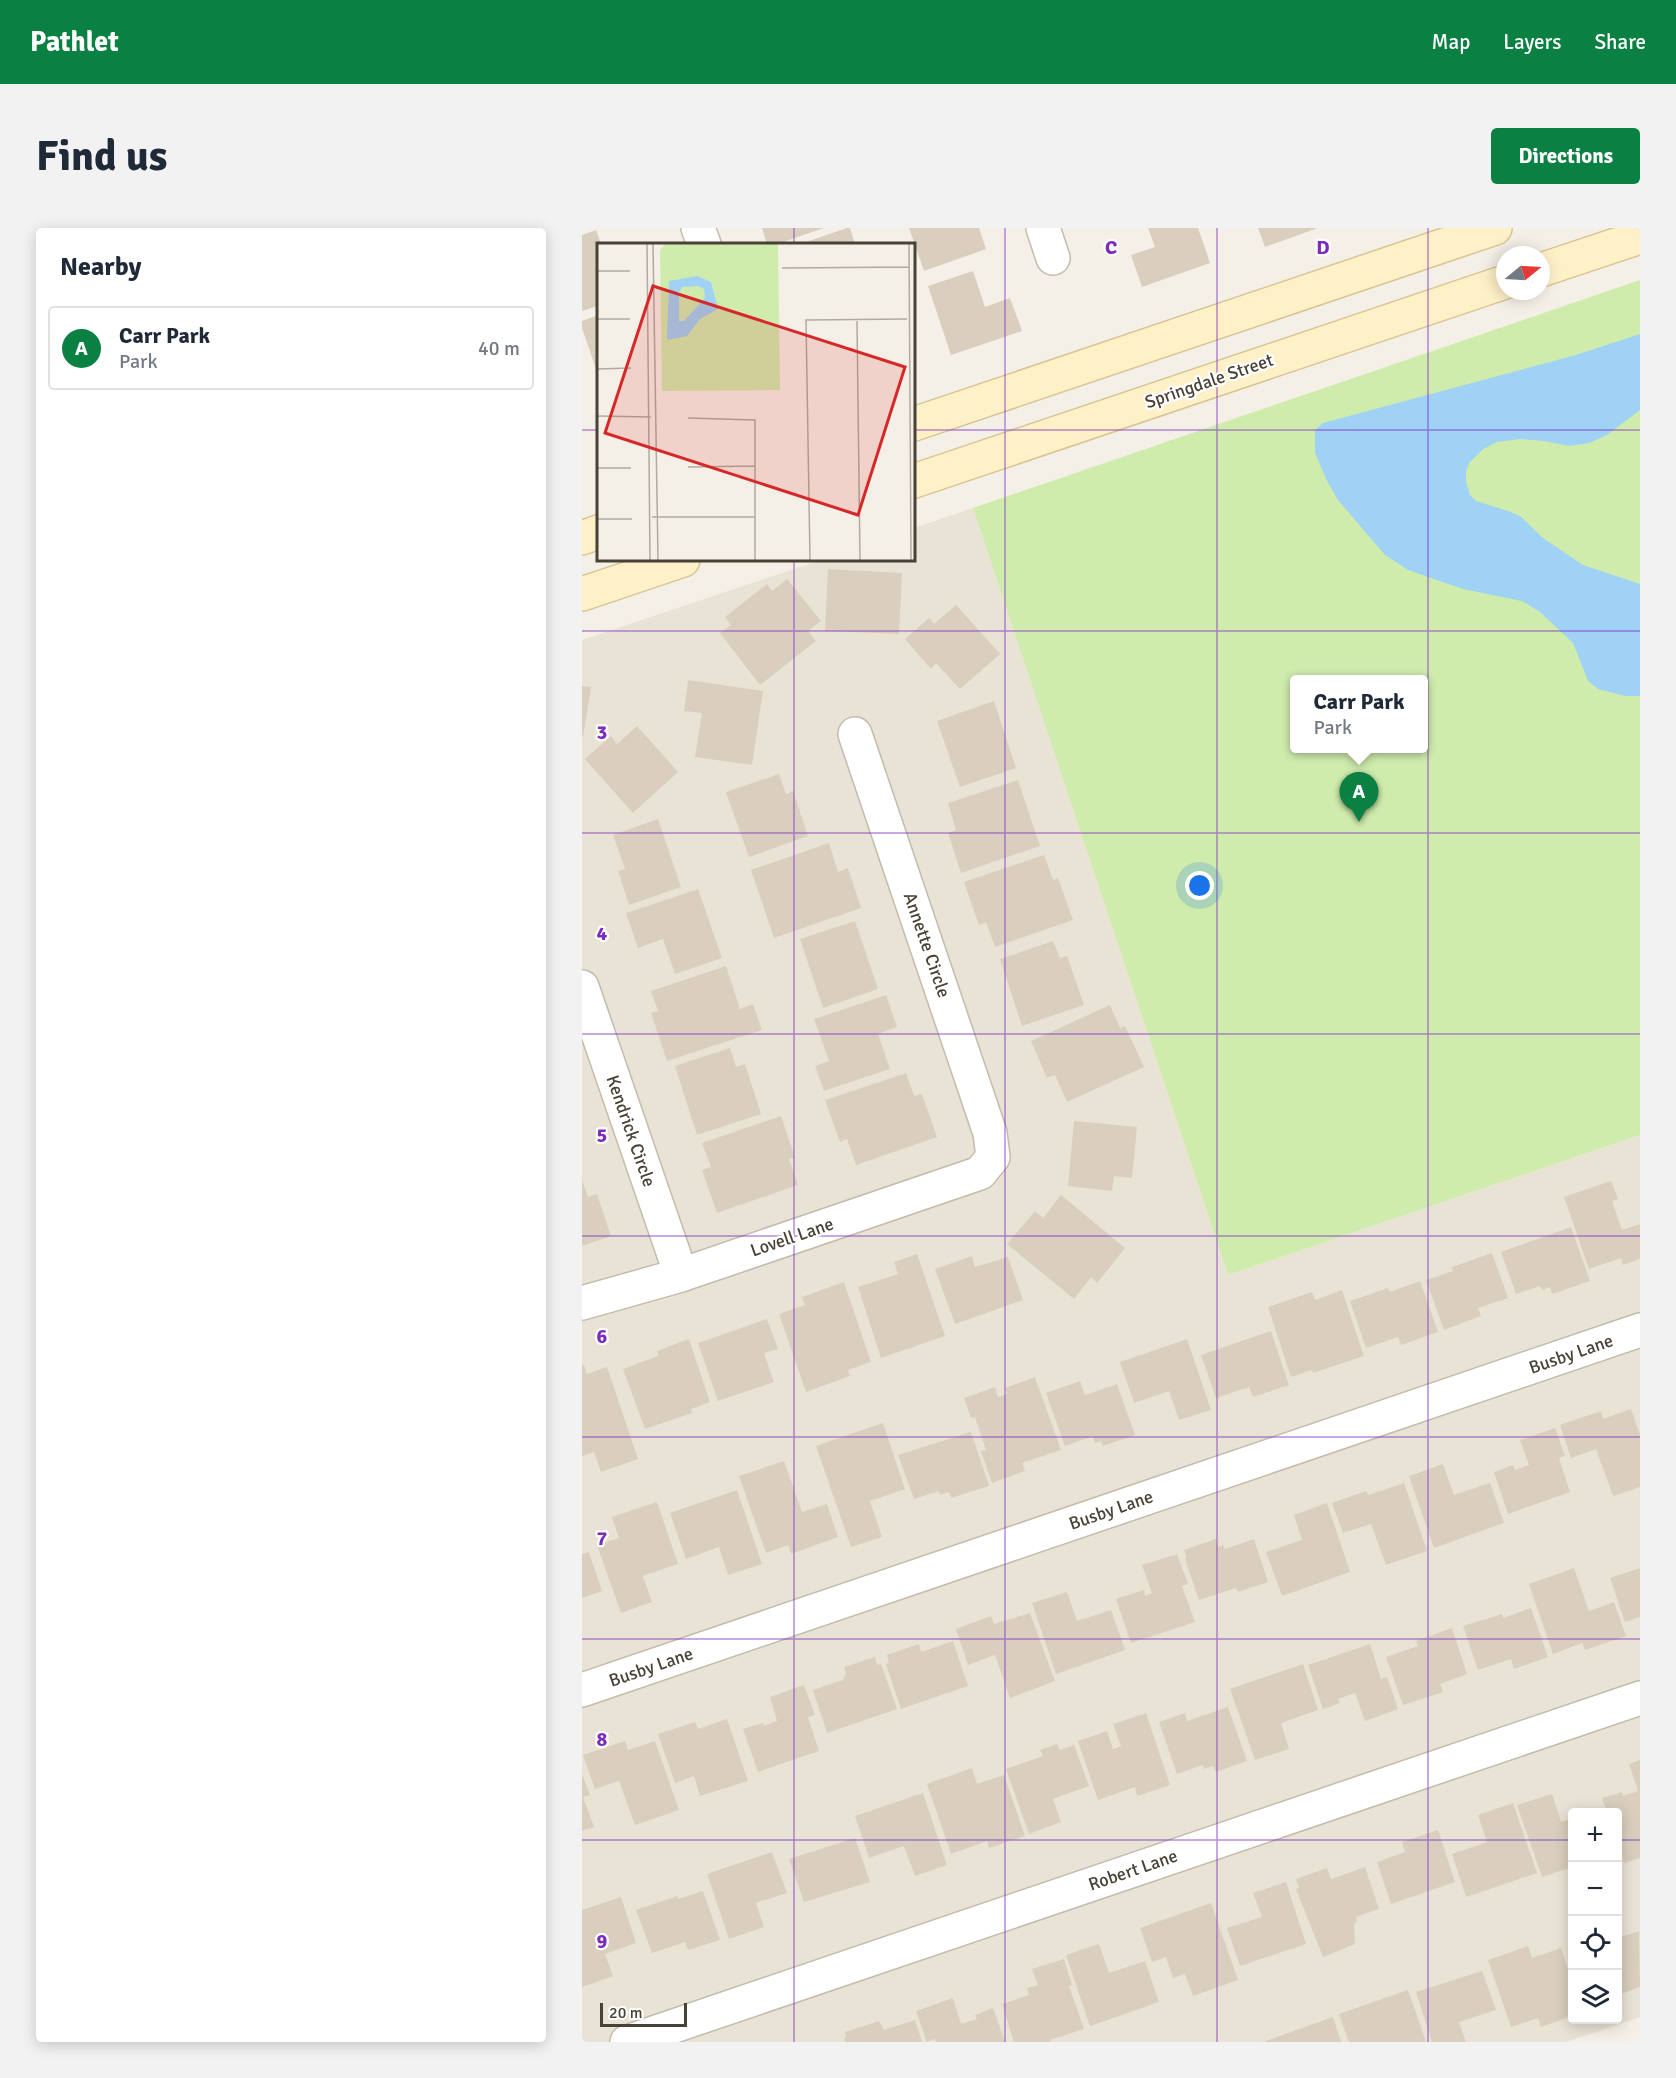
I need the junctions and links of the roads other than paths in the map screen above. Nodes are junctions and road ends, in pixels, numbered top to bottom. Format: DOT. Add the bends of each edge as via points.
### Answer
graph roads {
  1 [pos="698,228"];
  2 [pos="1495,228"];
  3 [pos="1640,237"];
  4 [pos="704,243"];
  5 [pos="1550,267"];
  6 [pos="1496,285"];
  7 [pos="915,423"];
  8 [pos="915,481"];
  9 [pos="597,532"];
  10 [pos="582,538"];
  11 [pos="680,561"];
  12 [pos="582,594"];
  13 [pos="855,734"];
  14 [pos="582,987"];
  15 [pos="993,1157"];
  16 [pos="681,1275"];
  17 [pos="582,1303"];
  18 [pos="1640,1330"];
  19 [pos="582,1690"];
  20 [pos="1640,1698"];
  21 [pos="627,2042"];
  1 -- 4 [label="street"];
  2 -- 7 [label="main road"];
  3 -- 5 [label="main road"];
  6 -- 8 [label="main road, Springdale Street"];
  9 -- 10 [label="main road"];
  11 -- 12 [label="main road"];
  13 -- 15 [label="street, Annette Circle" via="990,1133"];
  14 -- 16 [label="street, Kendrick Circle"];
  15 -- 16 [label="street, Lovell Lane" via="980,1173"];
  16 -- 17 [label="street, Lovell Lane"];
  18 -- 19 [label="street, Busby Lane"];
  20 -- 21 [label="street, Robert Lane"];
}
